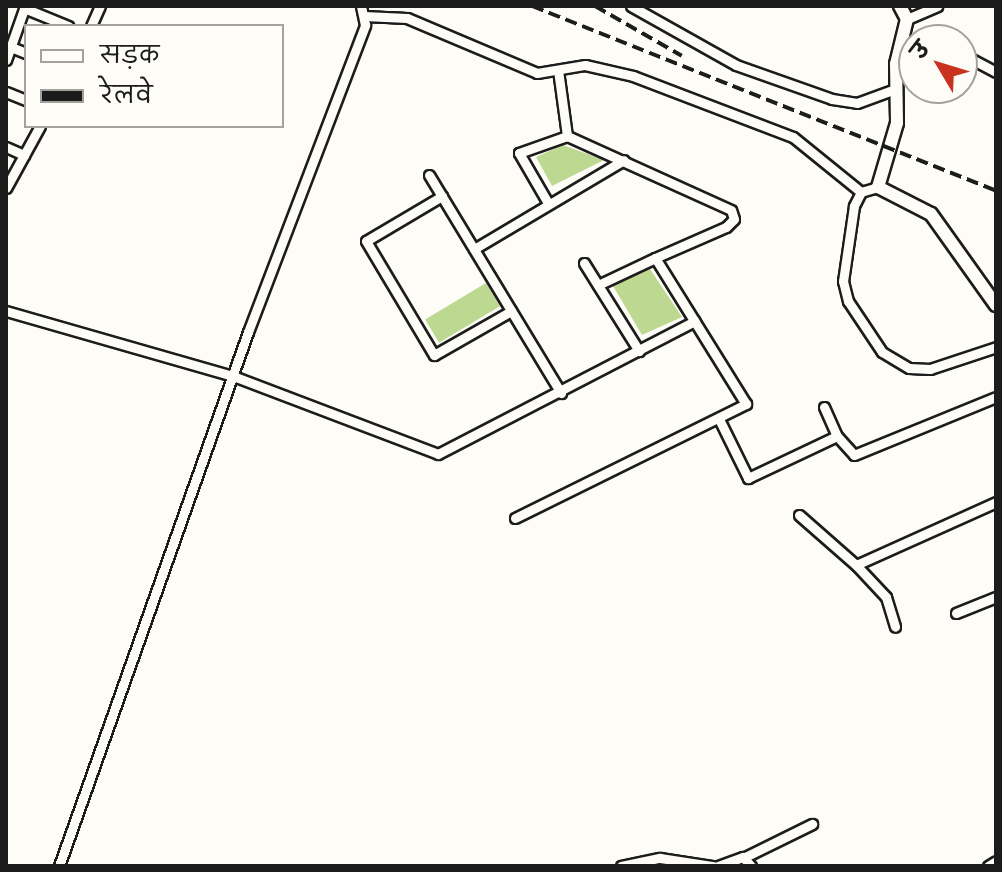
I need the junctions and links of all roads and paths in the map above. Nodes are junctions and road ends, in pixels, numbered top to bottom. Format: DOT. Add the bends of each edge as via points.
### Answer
graph roads {
  1 [pos="631,6"];
  2 [pos="900,6"];
  3 [pos="937,6"];
  4 [pos="24,7"];
  5 [pos="362,11"];
  6 [pos="907,19"];
  7 [pos="63,24"];
  8 [pos="11,47"];
  9 [pos="24,52"];
  10 [pos="6,60"];
  11 [pos="978,62"];
  12 [pos="558,70"];
  13 [pos="996,72"];
  14 [pos="895,89"];
  15 [pos="39,128"];
  16 [pos="567,136"];
  17 [pos="6,147"];
  18 [pos="24,155"];
  19 [pos="624,160"];
  20 [pos="429,175"];
  21 [pos="878,187"];
  22 [pos="6,188"];
  23 [pos="861,192"];
  24 [pos="442,196"];
  25 [pos="548,203"];
  26 [pos="474,249"];
  27 [pos="655,258"];
  28 [pos="584,263"];
  29 [pos="598,285"];
  30 [pos="996,305"];
  31 [pos="6,311"];
  32 [pos="511,311"];
  33 [pos="695,321"];
  34 [pos="996,347"];
  35 [pos="639,351"];
  36 [pos="233,376"];
  37 [pos="561,393"];
  38 [pos="996,397"];
  39 [pos="824,407"];
  40 [pos="719,419"];
  41 [pos="837,436"];
  42 [pos="996,502"];
  43 [pos="799,515"];
  44 [pos="515,518"];
  45 [pos="856,565"];
  46 [pos="996,597"];
  47 [pos="956,613"];
  48 [pos="895,627"];
  49 [pos="812,824"];
  50 [pos="996,861"];
  51 [pos="748,862"];
  52 [pos="59,866"];
  53 [pos="621,866"];
  54 [pos="716,866"];
  55 [pos="989,866"];
  1 -- 14 [label="street" via="736,65 832,99 857,103"];
  2 -- 6 [label="street"];
  3 -- 6 [label="street"];
  4 -- 7 [label="street"];
  4 -- 8 [label="street"];
  5 -- 12 [label="street" via="407,18 529,71"];
  5 -- 36 [label="street" via="365,25"];
  6 -- 14 [label="street"];
  8 -- 9 [label="street"];
  8 -- 10 [label="street"];
  11 -- 13 [label="street"];
  12 -- 16 [label="street"];
  12 -- 23 [label="street" via="585,65 609,69 793,137"];
  14 -- 21 [label="street" via="897,123"];
  15 -- 18 [label="street"];
  16 -- 19 [label="street"];
  16 -- 25 [label="street" via="519,153"];
  17 -- 18 [label="street"];
  18 -- 22 [label="street"];
  19 -- 25 [label="street"];
  19 -- 27 [label="street" via="731,210 734,219"];
  20 -- 24 [label="street"];
  21 -- 23 [label="street"];
  21 -- 30 [label="street" via="931,214"];
  23 -- 34 [label="street" via="854,206 843,289 882,352 909,368 930,369"];
  24 -- 26 [label="street"];
  24 -- 32 [label="street" via="366,241 426,342 435,355"];
  25 -- 26 [label="street"];
  26 -- 32 [label="street"];
  27 -- 29 [label="street"];
  27 -- 33 [label="street"];
  28 -- 29 [label="street"];
  29 -- 35 [label="street"];
  31 -- 36 [label="street"];
  32 -- 37 [label="street"];
  33 -- 35 [label="street"];
  33 -- 40 [label="street" via="745,402"];
  35 -- 37 [label="street"];
  36 -- 37 [label="street" via="438,454"];
  36 -- 52 [label="street"];
  38 -- 41 [label="street" via="854,455"];
  39 -- 41 [label="street"];
  40 -- 41 [label="street" via="748,478"];
  40 -- 44 [label="street"];
  42 -- 45 [label="street"];
  43 -- 45 [label="street"];
  45 -- 48 [label="street" via="886,597"];
  46 -- 47 [label="street"];
  49 -- 51 [label="street"];
  50 -- 55 [label="street"];
  51 -- 54 [label="street"];
  53 -- 54 [label="street" via="660,858"];
}
